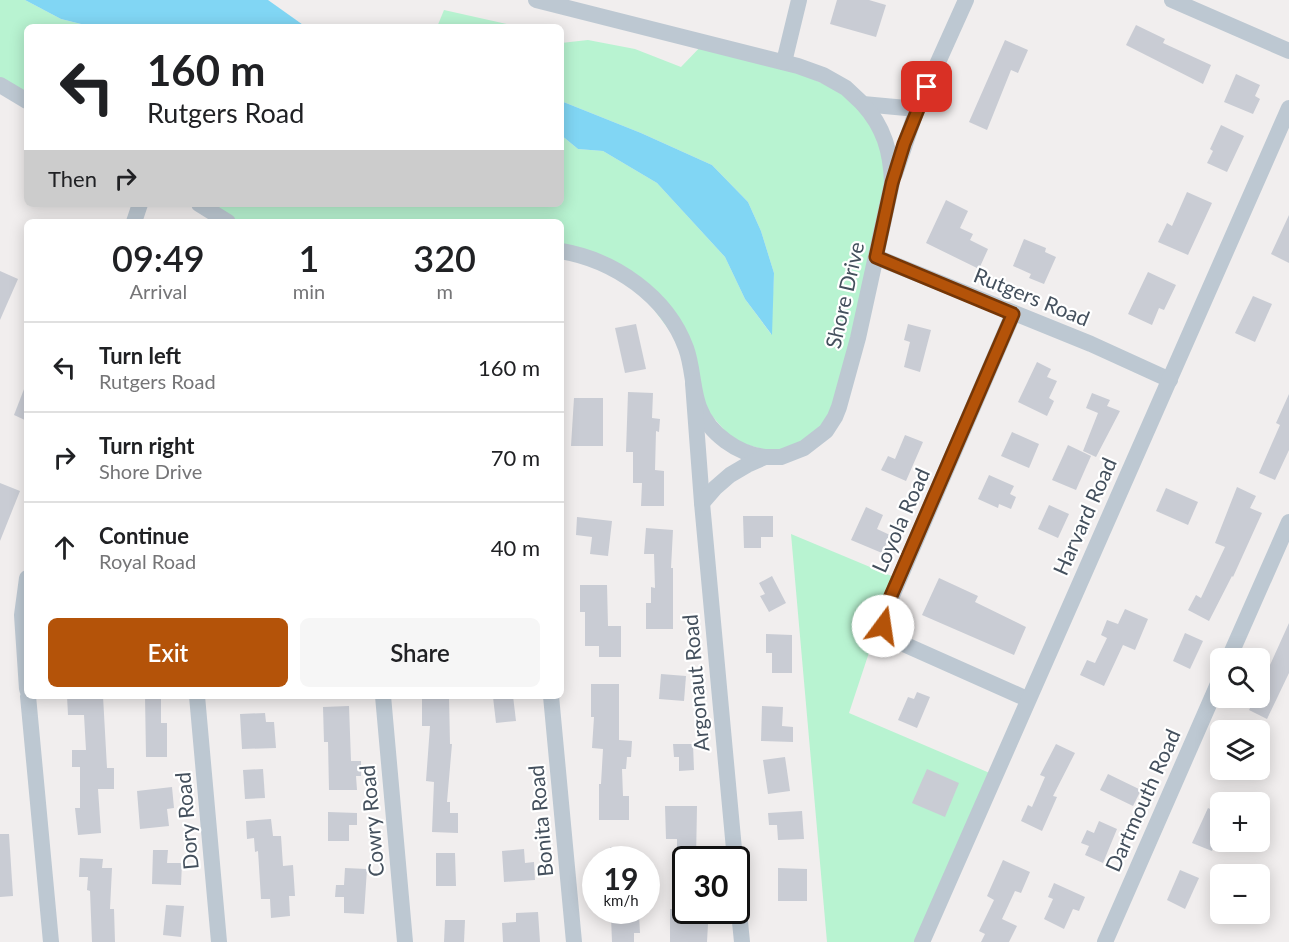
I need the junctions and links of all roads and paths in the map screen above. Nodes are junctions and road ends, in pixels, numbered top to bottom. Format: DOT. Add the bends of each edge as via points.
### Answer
graph roads {
  1 [pos="536,0"];
  2 [pos="799,0"];
  3 [pos="966,0"];
  4 [pos="1172,0"];
  5 [pos="1289,51"];
  6 [pos="784,62"];
  7 [pos="0,86"];
  8 [pos="24,99"];
  9 [pos="863,104"];
  10 [pos="1289,108"];
  11 [pos="917,109"];
  12 [pos="892,183"];
  13 [pos="204,207"];
  14 [pos="223,219"];
  15 [pos="564,252"];
  16 [pos="876,257"];
  17 [pos="1013,314"];
  18 [pos="1170,380"];
  19 [pos="693,383"];
  20 [pos="765,457"];
  21 [pos="702,503"];
  22 [pos="1289,522"];
  23 [pos="24,600"];
  24 [pos="24,644"];
  25 [pos="1233,648"];
  26 [pos="28,699"];
  27 [pos="197,699"];
  28 [pos="383,699"];
  29 [pos="551,699"];
  30 [pos="1027,699"];
  31 [pos="1210,702"];
  32 [pos="734,846"];
  33 [pos="740,924"];
  34 [pos="51,942"];
  35 [pos="219,942"];
  36 [pos="405,942"];
  37 [pos="574,942"];
  38 [pos="742,942"];
  39 [pos="922,942"];
  40 [pos="1105,942"];
  1 -- 6 [label="street, Shore Drive"];
  2 -- 6 [label="street"];
  3 -- 11 [label="street"];
  4 -- 5 [label="street"];
  6 -- 9 [label="street, Shore Drive" via="823,75"];
  7 -- 8 [label="street"];
  9 -- 11 [label="street"];
  9 -- 12 [label="street, Shore Drive" via="888,145"];
  10 -- 18 [label="street, Harvard Road"];
  11 -- 12 [label="street"];
  12 -- 16 [label="street, Shore Drive"];
  13 -- 14 [label="street"];
  15 -- 19 [label="street" via="609,266 646,291 664,310 686,348"];
  16 -- 17 [label="street, Rutgers Road"];
  16 -- 20 [label="street, Shore Drive" via="835,417 826,431 804,448 781,457"];
  17 -- 18 [label="street, Rutgers Road"];
  17 -- 30 [label="street, Loyola Road" via="882,619 891,638"];
  18 -- 30 [label="street, Harvard Road"];
  19 -- 20 [label="street" via="706,422 717,434 747,453"];
  19 -- 21 [label="street"];
  20 -- 21 [label="street, Shore Drive" via="730,475"];
  21 -- 32 [label="street, Argonaut Road"];
  22 -- 25 [label="street"];
  23 -- 24 [label="street"];
  26 -- 34 [label="street"];
  27 -- 35 [label="street, Dory Road"];
  28 -- 36 [label="street, Cowry Road"];
  29 -- 37 [label="street, Bonita Road"];
  30 -- 39 [label="street, Harvard Road"];
  31 -- 40 [label="street, Dartmouth Road"];
  33 -- 38 [label="street"];
}
